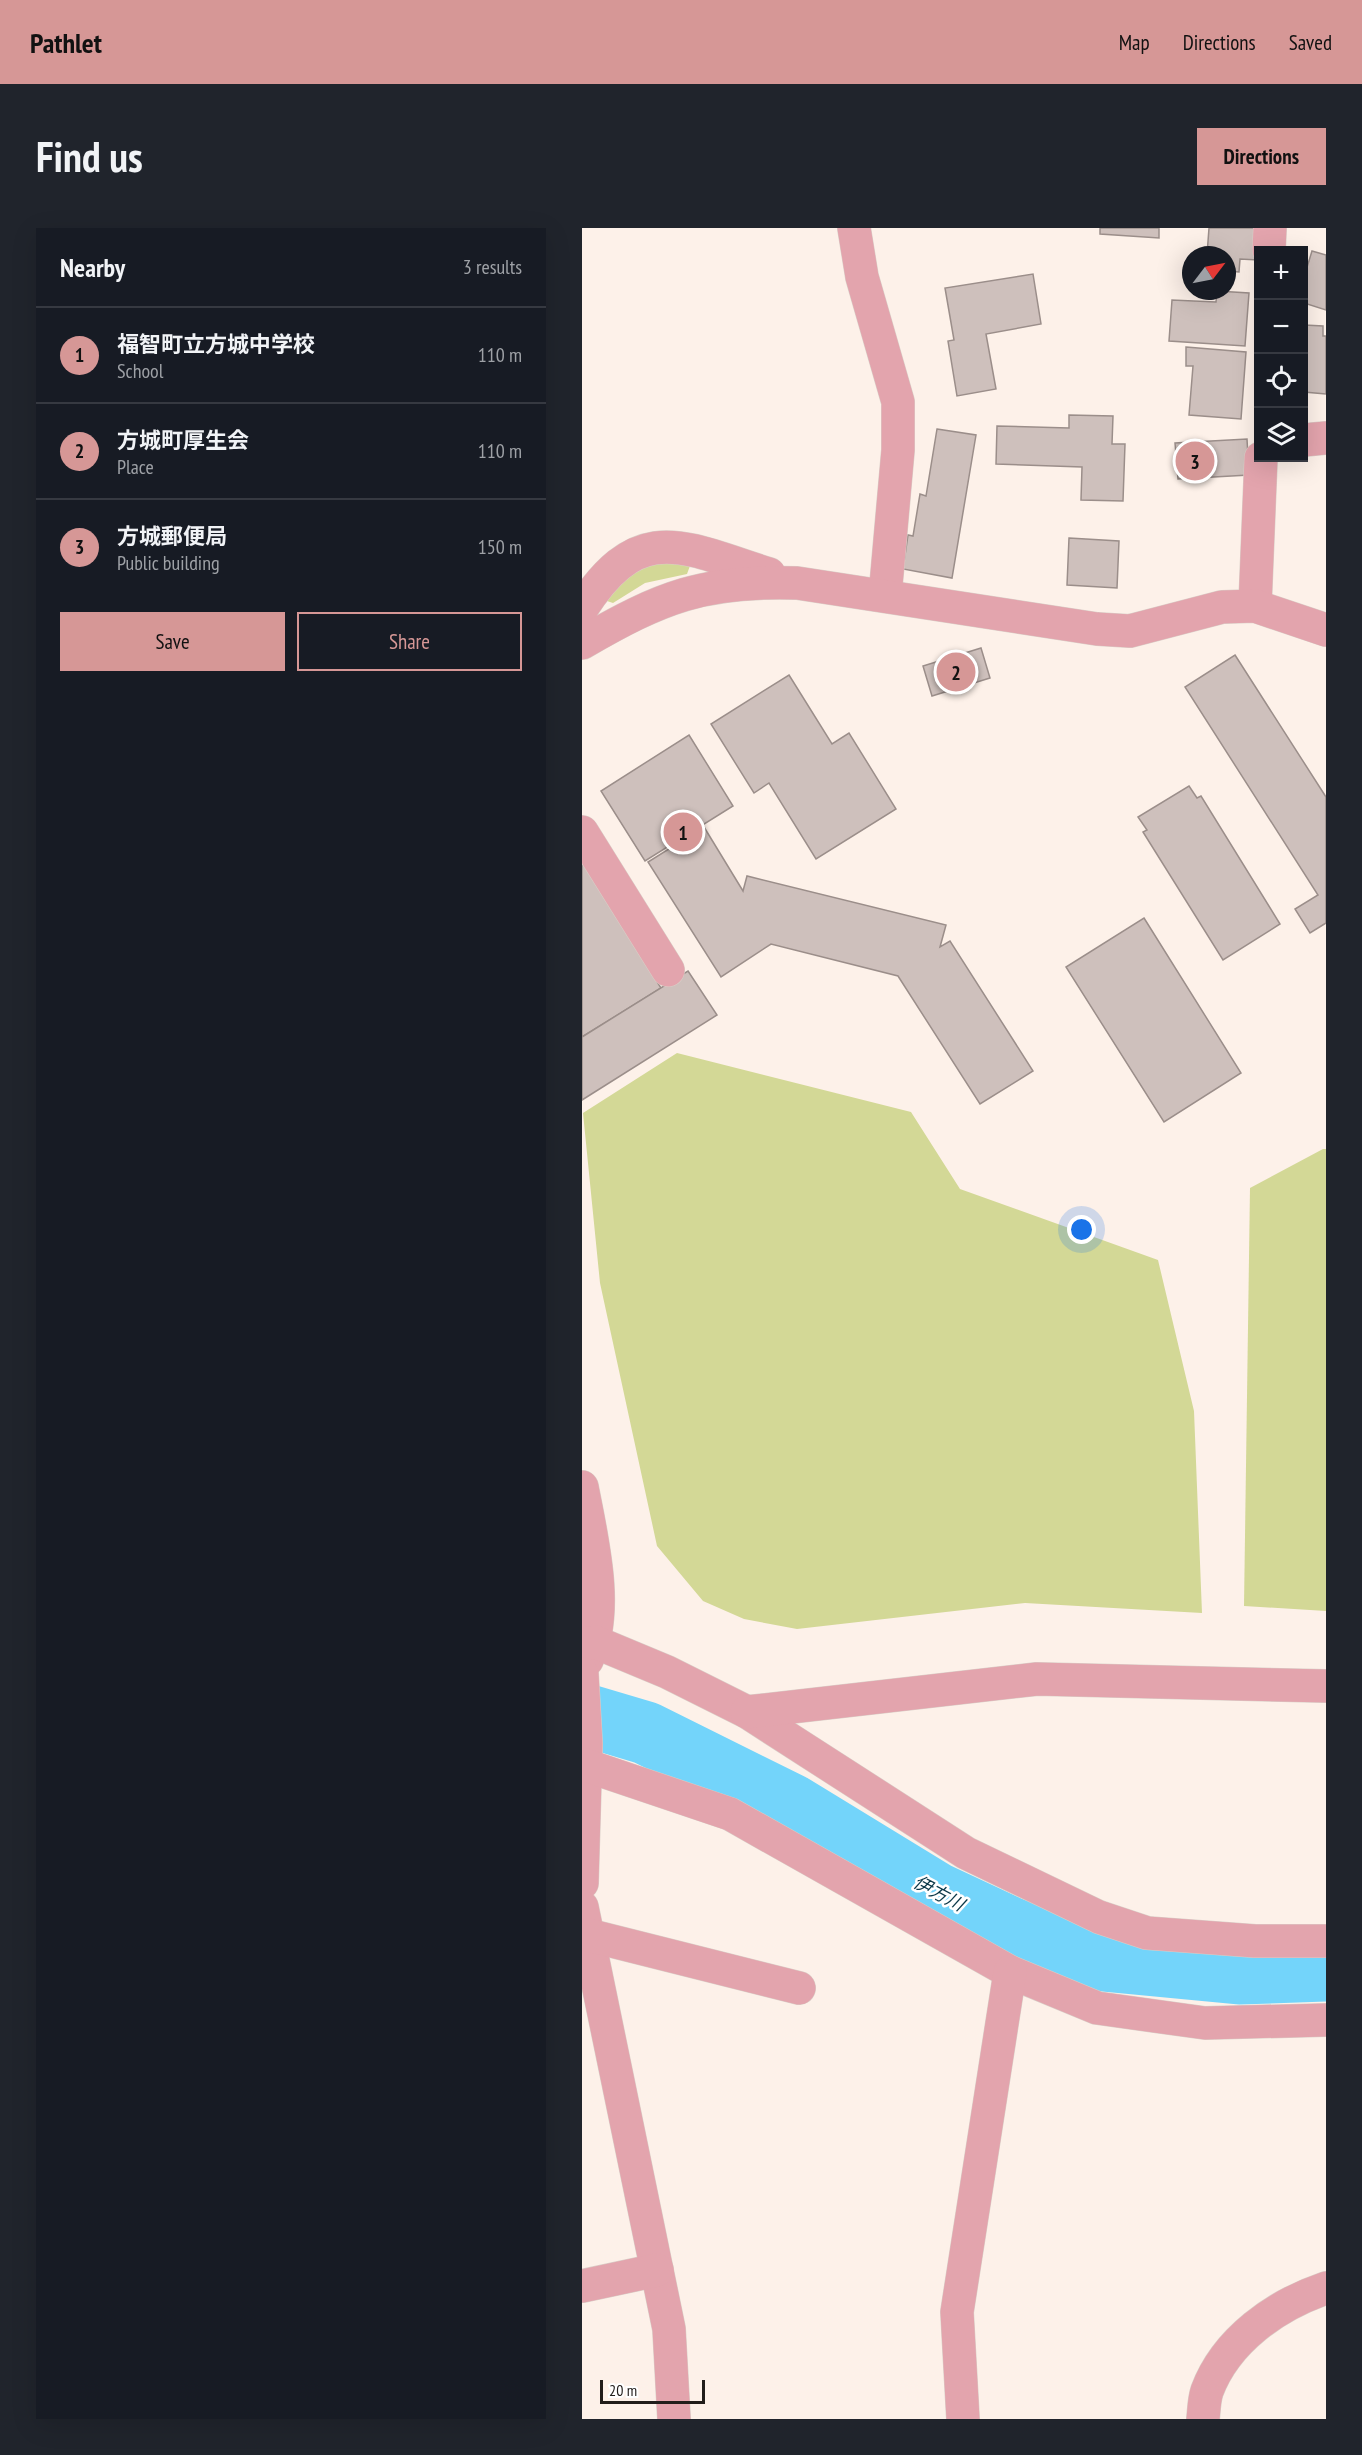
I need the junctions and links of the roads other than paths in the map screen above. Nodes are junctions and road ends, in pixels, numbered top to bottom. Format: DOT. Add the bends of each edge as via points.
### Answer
graph roads {
  1 [pos="854,228"];
  2 [pos="1270,228"];
  3 [pos="1269,246"];
  4 [pos="1326,438"];
  5 [pos="1308,440"];
  6 [pos="1261,462"];
  7 [pos="797,583"];
  8 [pos="885,596"];
  9 [pos="1255,606"];
  10 [pos="582,608"];
  11 [pos="1326,630"];
  12 [pos="582,643"];
  13 [pos="582,832"];
  14 [pos="668,970"];
  15 [pos="582,1487"];
  16 [pos="586,1652"];
  17 [pos="582,1674"];
  18 [pos="1326,1686"];
  19 [pos="747,1712"];
  20 [pos="585,1757"];
  21 [pos="582,1883"];
  22 [pos="585,1921"];
  23 [pos="1326,1941"];
  24 [pos="1010,1972"];
  25 [pos="799,1988"];
  26 [pos="1326,2020"];
  27 [pos="657,2270"];
  28 [pos="582,2286"];
  29 [pos="1326,2288"];
  30 [pos="674,2419"];
  31 [pos="963,2419"];
  32 [pos="1203,2419"];
  1 -- 8 [label="street" via="862,277 898,402 898,450"];
  2 -- 3 [label="street"];
  4 -- 5 [label="street"];
  6 -- 9 [label="street"];
  7 -- 8 [label="street"];
  7 -- 10 [label="street" via="694,550 664,547 635,553 622,561 600,581"];
  7 -- 12 [label="street" via="739,583 694,590 652,604"];
  8 -- 9 [label="street" via="1130,631 1221,607"];
  9 -- 11 [label="street"];
  13 -- 14 [label="street"];
  15 -- 16 [label="street" via="598,1565"];
  16 -- 19 [label="street" via="667,1672"];
  17 -- 20 [label="street"];
  18 -- 19 [label="street" via="1037,1679"];
  19 -- 23 [label="street" via="966,1852 1099,1917 1147,1933 1254,1941"];
  20 -- 21 [label="street"];
  20 -- 24 [label="street" via="730,1814"];
  22 -- 25 [label="street"];
  22 -- 27 [label="street"];
  24 -- 26 [label="street" via="1097,2008 1205,2023"];
  24 -- 31 [label="street" via="957,2312"];
  27 -- 28 [label="street"];
  27 -- 30 [label="street" via="669,2329"];
  29 -- 32 [label="street" via="1280,2310 1248,2332 1223,2359 1206,2393"];
}
